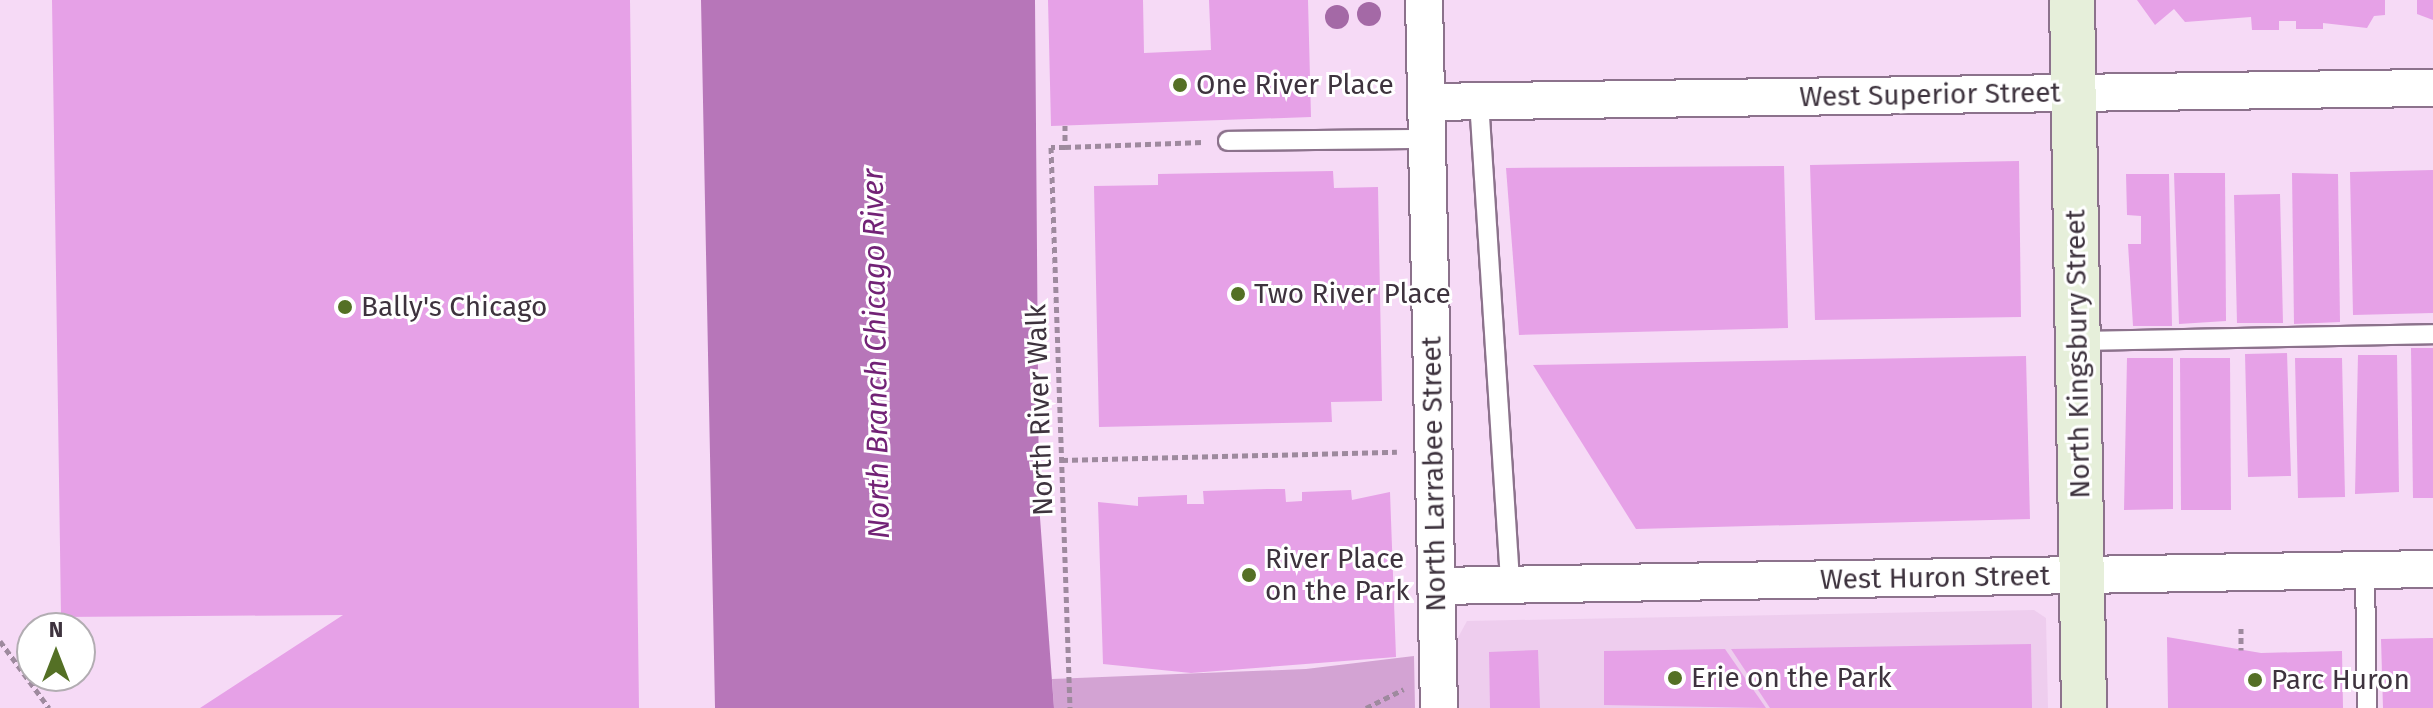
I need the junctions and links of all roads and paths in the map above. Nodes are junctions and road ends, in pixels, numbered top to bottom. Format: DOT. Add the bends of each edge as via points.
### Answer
graph roads {
  1 [pos="1424,0"];
  2 [pos="2072,0"];
  3 [pos="2433,88"];
  4 [pos="2074,93"];
  5 [pos="1479,101"];
  6 [pos="1426,102"];
  7 [pos="1065,125"];
  8 [pos="1427,139"];
  9 [pos="1228,141"];
  10 [pos="1065,147"];
  11 [pos="2433,334"];
  12 [pos="2077,341"];
  13 [pos="1397,452"];
  14 [pos="1062,460"];
  15 [pos="2433,569"];
  16 [pos="2365,571"];
  17 [pos="2081,575"];
  18 [pos="1510,585"];
  19 [pos="1437,586"];
  20 [pos="2241,628"];
  21 [pos="0,641"];
  22 [pos="2241,650"];
  23 [pos="1405,689"];
  24 [pos="1376,705"];
  25 [pos="49,708"];
  26 [pos="1070,708"];
  27 [pos="1366,708"];
  28 [pos="1439,708"];
  29 [pos="2084,708"];
  30 [pos="2367,708"];
  1 -- 6 [label="street, North Larrabee Street"];
  2 -- 4 [label="street, North Kingsbury Street"];
  3 -- 4 [label="street, West Superior Street"];
  4 -- 5 [label="street, West Superior Street"];
  4 -- 12 [label="street, North Kingsbury Street"];
  5 -- 6 [label="street, West Superior Street"];
  5 -- 18 [label="lane"];
  6 -- 8 [label="street, North Larrabee Street"];
  7 -- 10 [label="path, North River Walk"];
  8 -- 9 [label="lane"];
  8 -- 19 [label="street, North Larrabee Street"];
  9 -- 10 [label="path"];
  10 -- 14 [label="path, North River Walk" via="1051,147"];
  11 -- 12 [label="lane"];
  12 -- 17 [label="street, North Kingsbury Street"];
  13 -- 14 [label="path"];
  14 -- 26 [label="path, North River Walk"];
  15 -- 16 [label="street, West Huron Street"];
  16 -- 17 [label="street, West Huron Street"];
  16 -- 30 [label="lane"];
  17 -- 18 [label="street, West Huron Street"];
  17 -- 29 [label="street, North Kingsbury Street"];
  18 -- 19 [label="street, West Huron Street"];
  19 -- 28 [label="street, North Larrabee Street"];
  20 -- 22 [label="path"];
  21 -- 25 [label="path"];
  23 -- 24 [label="path"];
  24 -- 27 [label="path"];
}
